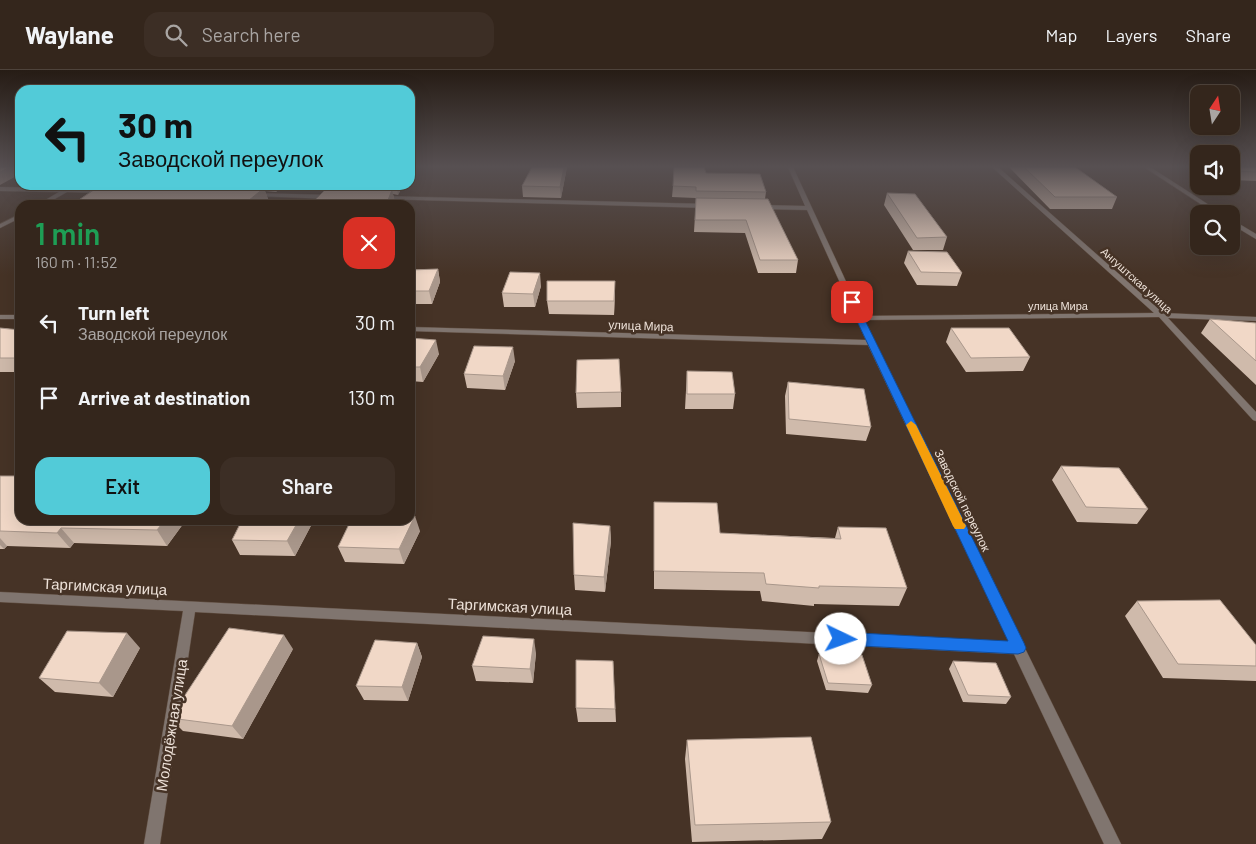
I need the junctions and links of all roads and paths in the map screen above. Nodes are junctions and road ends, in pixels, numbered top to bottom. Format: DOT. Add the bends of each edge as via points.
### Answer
graph roads {
  1 [pos="595,203"];
  2 [pos="807,203"];
  3 [pos="1036,203"];
  4 [pos="720,206"];
  5 [pos="750,206"];
  6 [pos="809,208"];
  7 [pos="15,218"];
  8 [pos="0,226"];
  9 [pos="1240,227"];
  10 [pos="1256,237"];
  11 [pos="1161,315"];
  12 [pos="0,317"];
  13 [pos="15,318"];
  14 [pos="859,318"];
  15 [pos="1256,319"];
  16 [pos="415,329"];
  17 [pos="872,343"];
  18 [pos="1256,418"];
  19 [pos="0,597"];
  20 [pos="190,607"];
  21 [pos="1018,648"];
  22 [pos="152,844"];
  23 [pos="1113,844"];
  1 -- 4 [label="street"];
  2 -- 6 [label="street, Заводской переулок"];
  3 -- 11 [label="street, Ангуштская улица"];
  5 -- 6 [label="street"];
  6 -- 14 [label="street, Заводской переулок"];
  7 -- 8 [label="street"];
  9 -- 10 [label="street"];
  11 -- 14 [label="street, улица Мира"];
  11 -- 15 [label="street, улица Мира"];
  11 -- 18 [label="street, Ангуштская улица"];
  12 -- 13 [label="street"];
  14 -- 17 [label="street, Заводской переулок"];
  16 -- 17 [label="street, улица Мира"];
  17 -- 21 [label="street, Заводской переулок"];
  19 -- 20 [label="street, Таргимская улица"];
  20 -- 21 [label="street, Таргимская улица"];
  20 -- 22 [label="street, Молодёжная улица"];
  21 -- 23 [label="street, Заводской переулок"];
}
